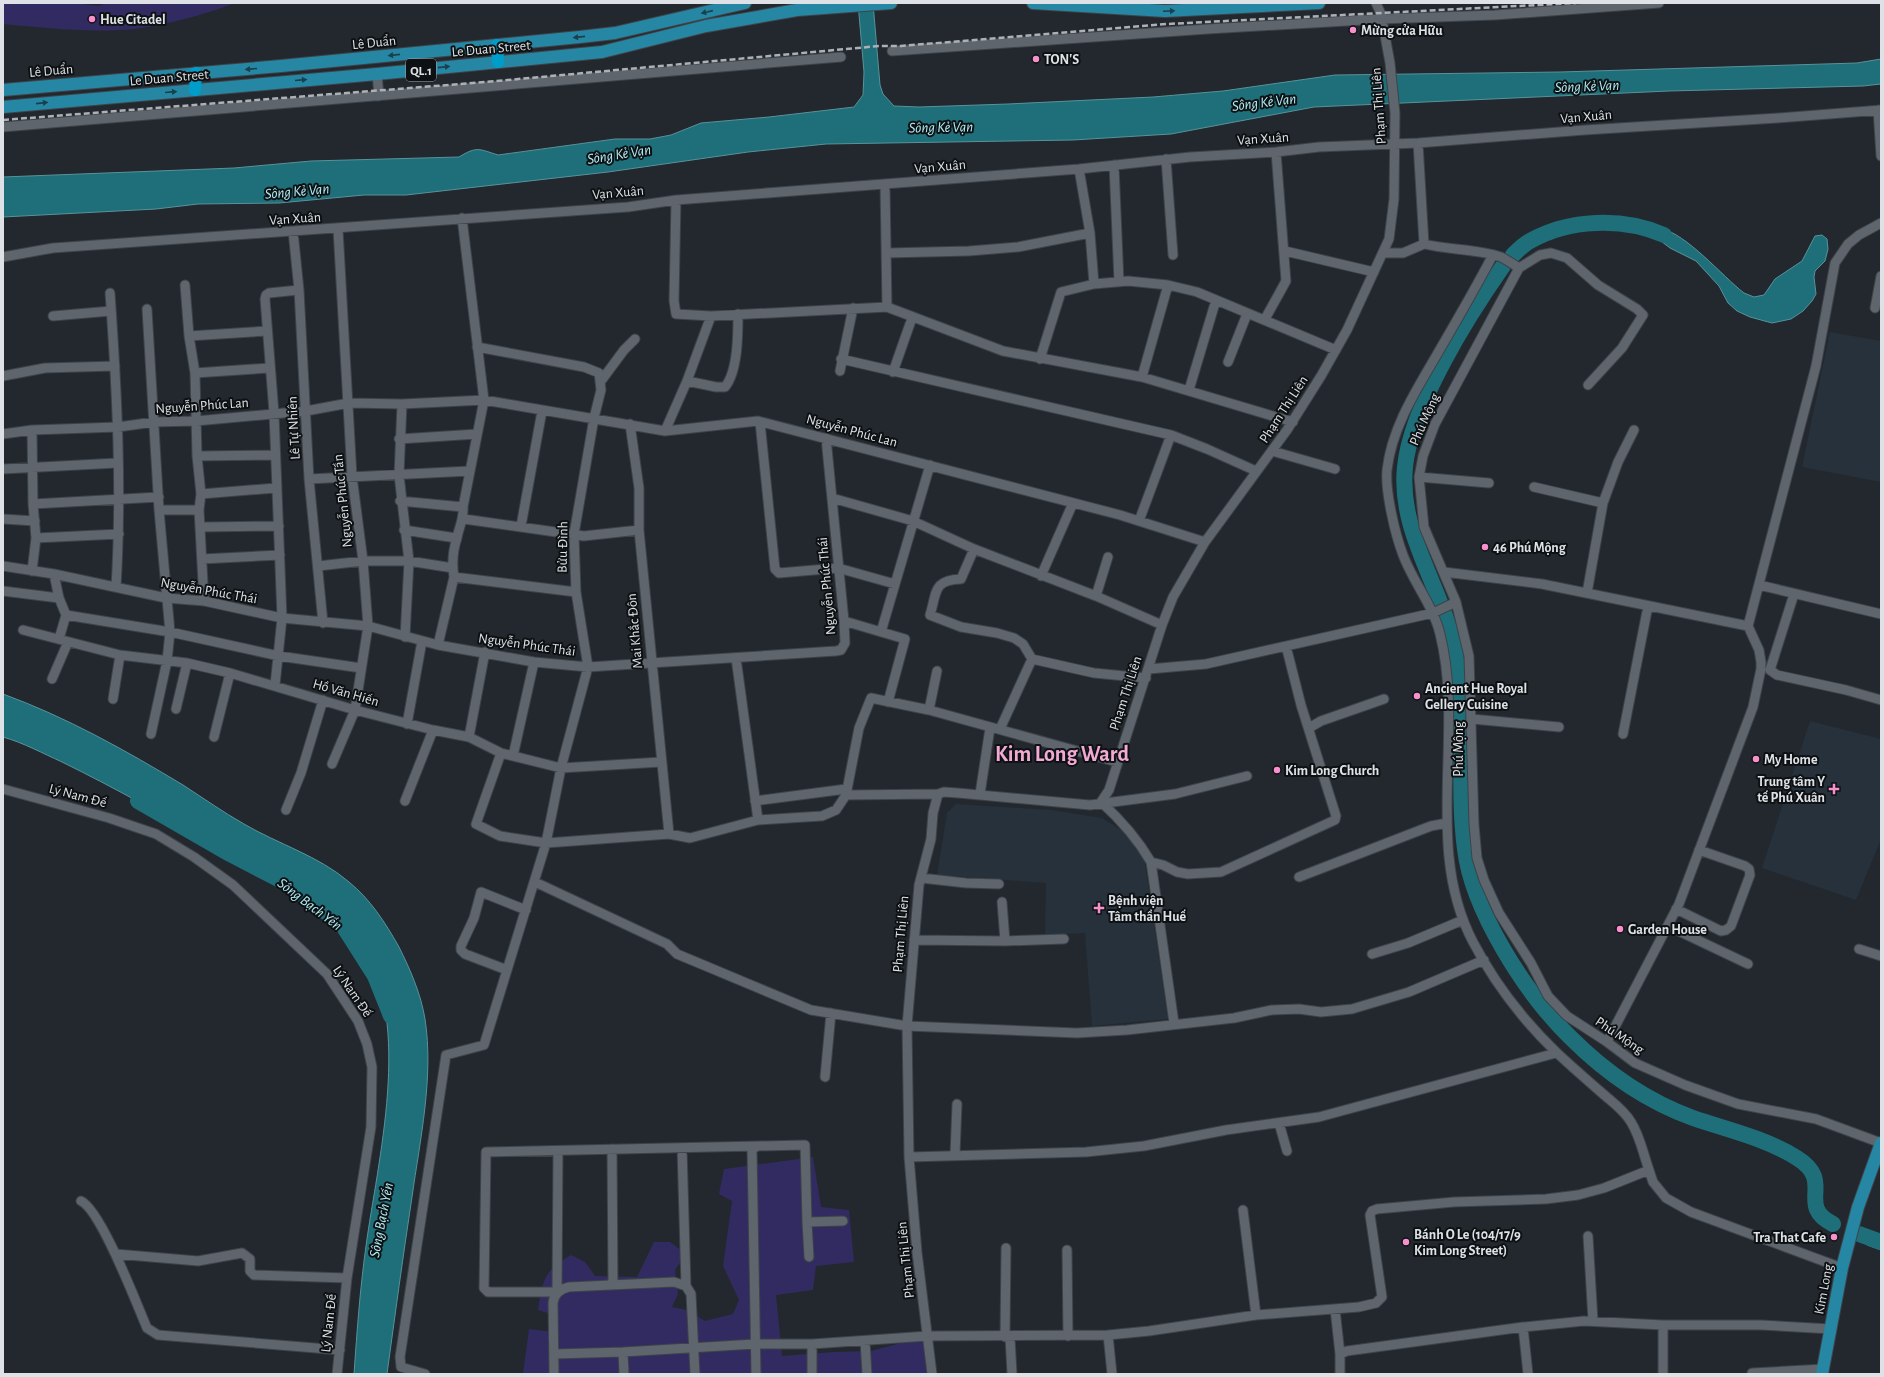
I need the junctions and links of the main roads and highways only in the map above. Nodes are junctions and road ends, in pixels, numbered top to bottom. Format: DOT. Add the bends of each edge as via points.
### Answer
graph roads {
  1 [pos="745,3"];
  2 [pos="891,3"];
  3 [pos="1033,3"];
  4 [pos="1319,3"];
  5 [pos="1142,7"];
  6 [pos="497,45"];
  7 [pos="498,62"];
  8 [pos="196,73"];
  9 [pos="3,90"];
  10 [pos="195,90"];
  11 [pos="3,107"];
  12 [pos="1881,1143"];
  13 [pos="1823,1372"];
  1 -- 6 [label="main road, Lê Duẩn / QL.1, one-way" via="615,33"];
  2 -- 7 [label="main road, Le Duan Street / QL.1" via="797,10 706,26 602,52"];
  3 -- 5 [label="main road"];
  5 -- 4 [label="main road, one-way" via="1166,11"];
  6 -- 7 [label="highway"];
  6 -- 8 [label="main road, Lê Duẩn / QL.1, one-way"];
  10 -- 7 [label="main road, Le Duan Street / QL.1, one-way"];
  8 -- 9 [label="main road, Lê Duẩn / QL.1"];
  8 -- 10 [label="highway"];
  11 -- 10 [label="main road, Le Duan Street / QL.1, one-way"];
  12 -- 13 [label="main road, Kim Long" via="1858,1207 1842,1268"];
}
